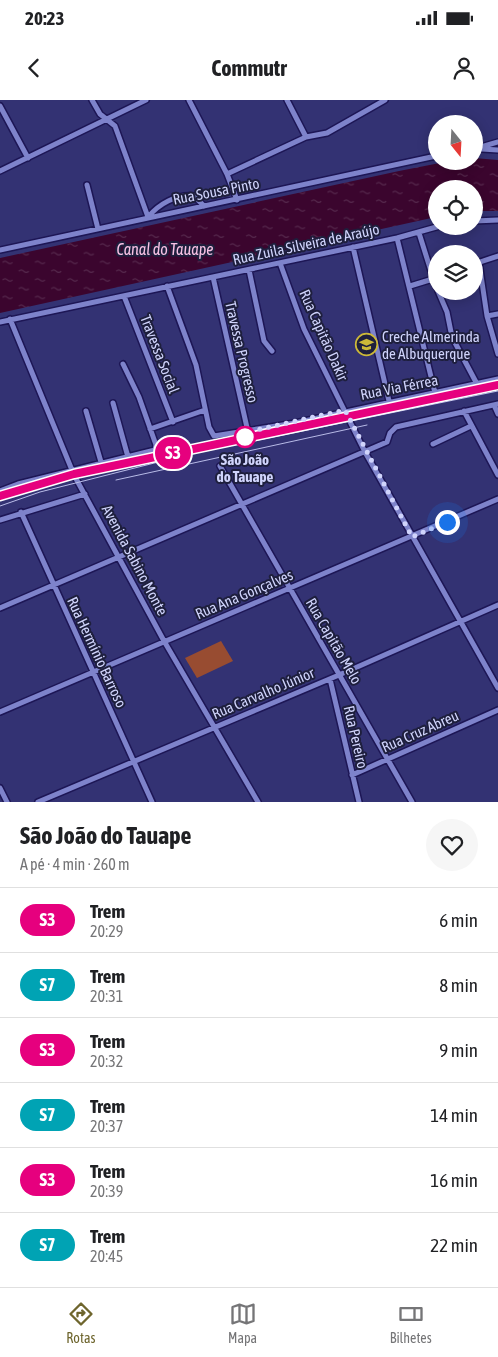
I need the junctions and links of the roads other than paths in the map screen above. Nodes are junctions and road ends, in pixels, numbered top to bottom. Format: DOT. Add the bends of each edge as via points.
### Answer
graph roads {
  1 [pos="92,100"];
  2 [pos="146,100"];
  3 [pos="190,100"];
  4 [pos="287,100"];
  5 [pos="385,100"];
  6 [pos="0,106"];
  7 [pos="107,119"];
  8 [pos="306,137"];
  9 [pos="498,142"];
  10 [pos="483,147"];
  11 [pos="483,149"];
  12 [pos="498,150"];
  13 [pos="28,158"];
  14 [pos="428,158"];
  15 [pos="0,171"];
  16 [pos="227,174"];
  17 [pos="87,185"];
  18 [pos="237,200"];
  19 [pos="204,206"];
  20 [pos="148,217"];
  21 [pos="498,220"];
  22 [pos="483,221"];
  23 [pos="98,228"];
  24 [pos="428,230"];
  25 [pos="419,233"];
  26 [pos="397,238"];
  27 [pos="353,247"];
  28 [pos="0,250"];
  29 [pos="498,256"];
  30 [pos="428,258"];
  31 [pos="483,261"];
  32 [pos="280,263"];
  33 [pos="248,270"];
  34 [pos="213,277"];
  35 [pos="428,280"];
  36 [pos="166,286"];
  37 [pos="410,286"];
  38 [pos="124,296"];
  39 [pos="442,300"];
  40 [pos="483,300"];
  41 [pos="498,314"];
  42 [pos="486,316"];
  43 [pos="10,320"];
  44 [pos="0,322"];
  45 [pos="272,350"];
  46 [pos="498,354"];
  47 [pos="123,364"];
  48 [pos="498,379"];
  49 [pos="477,384"];
  50 [pos="435,393"];
  51 [pos="389,401"];
  52 [pos="113,403"];
  53 [pos="496,404"];
  54 [pos="205,410"];
  55 [pos="345,410"];
  56 [pos="86,411"];
  57 [pos="464,411"];
  58 [pos="498,414"];
  59 [pos="173,422"];
  60 [pos="471,426"];
  61 [pos="150,429"];
  62 [pos="248,432"];
  63 [pos="433,444"];
  64 [pos="365,452"];
  65 [pos="128,457"];
  66 [pos="101,462"];
  67 [pos="220,466"];
  68 [pos="72,470"];
  69 [pos="498,475"];
  70 [pos="0,491"];
  71 [pos="85,494"];
  72 [pos="498,499"];
  73 [pos="242,504"];
  74 [pos="21,512"];
  75 [pos="0,520"];
  76 [pos="412,537"];
  77 [pos="119,556"];
  78 [pos="53,585"];
  79 [pos="289,588"];
  80 [pos="498,605"];
  81 [pos="0,608"];
  82 [pos="460,622"];
  83 [pos="164,641"];
  84 [pos="93,672"];
  85 [pos="340,675"];
  86 [pos="330,678"];
  87 [pos="498,688"];
  88 [pos="498,710"];
  89 [pos="0,712"];
  90 [pos="215,727"];
  91 [pos="387,759"];
  92 [pos="134,762"];
  93 [pos="352,775"];
  94 [pos="0,788"];
  95 [pos="7,802"];
  96 [pos="38,802"];
  97 [pos="152,802"];
  98 [pos="258,802"];
  99 [pos="358,802"];
  100 [pos="412,802"];
  1 -- 7 [label="street"];
  2 -- 7 [label="street"];
  3 -- 16 [label="street"];
  4 -- 8 [label="street"];
  5 -- 8 [label="street" via="326,133"];
  6 -- 13 [label="street"];
  7 -- 13 [label="street"];
  7 -- 20 [label="street" via="115,126"];
  8 -- 16 [label="street"];
  9 -- 10 [label="street"];
  11 -- 12 [label="street"];
  13 -- 15 [label="street"];
  14 -- 18 [label="street, Rua Sousa Pinto"];
  16 -- 18 [label="street"];
  17 -- 23 [label="street"];
  18 -- 19 [label="street, Rua Sousa Pinto"];
  19 -- 20 [label="street, Rua Sousa Pinto"];
  19 -- 20 [label="street" via="194,196 182,197 159,206"];
  20 -- 23 [label="street, Rua Sousa Pinto"];
  21 -- 22 [label="street"];
  23 -- 28 [label="street, Rua Sousa Pinto"];
  24 -- 25 [label="street, Rua Zuila Silveira de Araújo"];
  25 -- 26 [label="street, Rua Zuila Silveira de Araújo"];
  25 -- 30 [label="street"];
  26 -- 27 [label="street, Rua Zuila Silveira de Araújo"];
  26 -- 37 [label="street"];
  27 -- 32 [label="street, Rua Zuila Silveira de Araújo"];
  27 -- 51 [label="street"];
  29 -- 31 [label="street"];
  32 -- 33 [label="street, Rua Zuila Silveira de Araújo"];
  32 -- 55 [label="street, Rua Capitão Dakir" via="304,329"];
  33 -- 34 [label="street, Rua Zuila Silveira de Araújo"];
  33 -- 45 [label="street" via="264,340"];
  34 -- 36 [label="street, Rua Zuila Silveira de Araújo"];
  34 -- 62 [label="street, Travessa Progresso"];
  35 -- 37 [label="street"];
  36 -- 38 [label="street, Rua Zuila Silveira de Araújo"];
  36 -- 54 [label="street" via="196,365"];
  37 -- 50 [label="street"];
  38 -- 43 [label="street, Rua Zuila Silveira de Araújo"];
  38 -- 59 [label="street, Travessa Social"];
  39 -- 49 [label="street" via="452,337"];
  40 -- 42 [label="street"];
  41 -- 42 [label="street"];
  42 -- 46 [label="street"];
  43 -- 44 [label="street, Rua Zuila Silveira de Araújo"];
  43 -- 68 [label="street, Avenida Sabino Monte"];
  47 -- 61 [label="street"];
  48 -- 49 [label="street, Rua Via Férrea"];
  49 -- 50 [label="street, Rua Via Férrea"];
  50 -- 51 [label="street, Rua Via Férrea"];
  51 -- 55 [label="street, Rua Via Férrea"];
  52 -- 65 [label="street"];
  53 -- 57 [label="street"];
  53 -- 58 [label="street"];
  54 -- 59 [label="street"];
  54 -- 62 [label="street, Rua Via Férrea" via="210,431 217,436"];
  55 -- 62 [label="street, Rua Via Férrea"];
  55 -- 64 [label="street, Rua Capitão Dakir"];
  56 -- 66 [label="street"];
  57 -- 60 [label="street"];
  57 -- 64 [label="street" via="396,427 387,442"];
  59 -- 61 [label="street"];
  60 -- 63 [label="street"];
  60 -- 69 [label="street"];
  61 -- 65 [label="street" via="155,450"];
  64 -- 73 [label="street"];
  64 -- 76 [label="street, Rua Capitão Dakir"];
  65 -- 66 [label="street"];
  66 -- 68 [label="street"];
  67 -- 73 [label="street, Rua Capitão Melo"];
  68 -- 70 [label="street"];
  68 -- 71 [label="street, Avenida Sabino Monte"];
  71 -- 74 [label="street"];
  71 -- 77 [label="street, Avenida Sabino Monte"];
  72 -- 76 [label="street, Rua Ana Gonçalves"];
  73 -- 77 [label="street"];
  73 -- 79 [label="street, Rua Capitão Melo"];
  74 -- 75 [label="street"];
  74 -- 78 [label="street, Rua Hermínio Barroso"];
  76 -- 79 [label="street, Rua Ana Gonçalves"];
  76 -- 82 [label="street, Rua Capitão Dakir"];
  77 -- 78 [label="street"];
  77 -- 83 [label="street, Avenida Sabino Monte"];
  78 -- 81 [label="street"];
  78 -- 84 [label="street, Rua Hermínio Barroso"];
  79 -- 83 [label="street, Rua Ana Gonçalves"];
  79 -- 85 [label="street, Rua Capitão Melo"];
  80 -- 82 [label="street, Rua Carvalho Júnior"];
  82 -- 85 [label="street, Rua Carvalho Júnior"];
  82 -- 87 [label="street, Rua Capitão Dakir"];
  83 -- 84 [label="street, Rua Ana Gonçalves"];
  83 -- 90 [label="street, Avenida Sabino Monte"];
  84 -- 89 [label="street, Rua Ana Gonçalves"];
  84 -- 92 [label="street, Rua Hermínio Barroso"];
  85 -- 86 [label="street, Rua Carvalho Júnior"];
  85 -- 91 [label="street, Rua Capitão Melo"];
  86 -- 90 [label="street, Rua Carvalho Júnior"];
  86 -- 93 [label="street, Rua Pereiro"];
  88 -- 91 [label="street, Rua Cruz Abreu"];
  90 -- 92 [label="street, Rua Carvalho Júnior"];
  90 -- 98 [label="street, Avenida Sabino Monte"];
  91 -- 93 [label="street, Rua Cruz Abreu"];
  91 -- 100 [label="street, Rua Capitão Melo"];
  92 -- 96 [label="street, Rua Carvalho Júnior"];
  92 -- 97 [label="street, Rua Hermínio Barroso"];
  93 -- 99 [label="street, Rua Pereiro"];
  94 -- 95 [label="street"];
}
